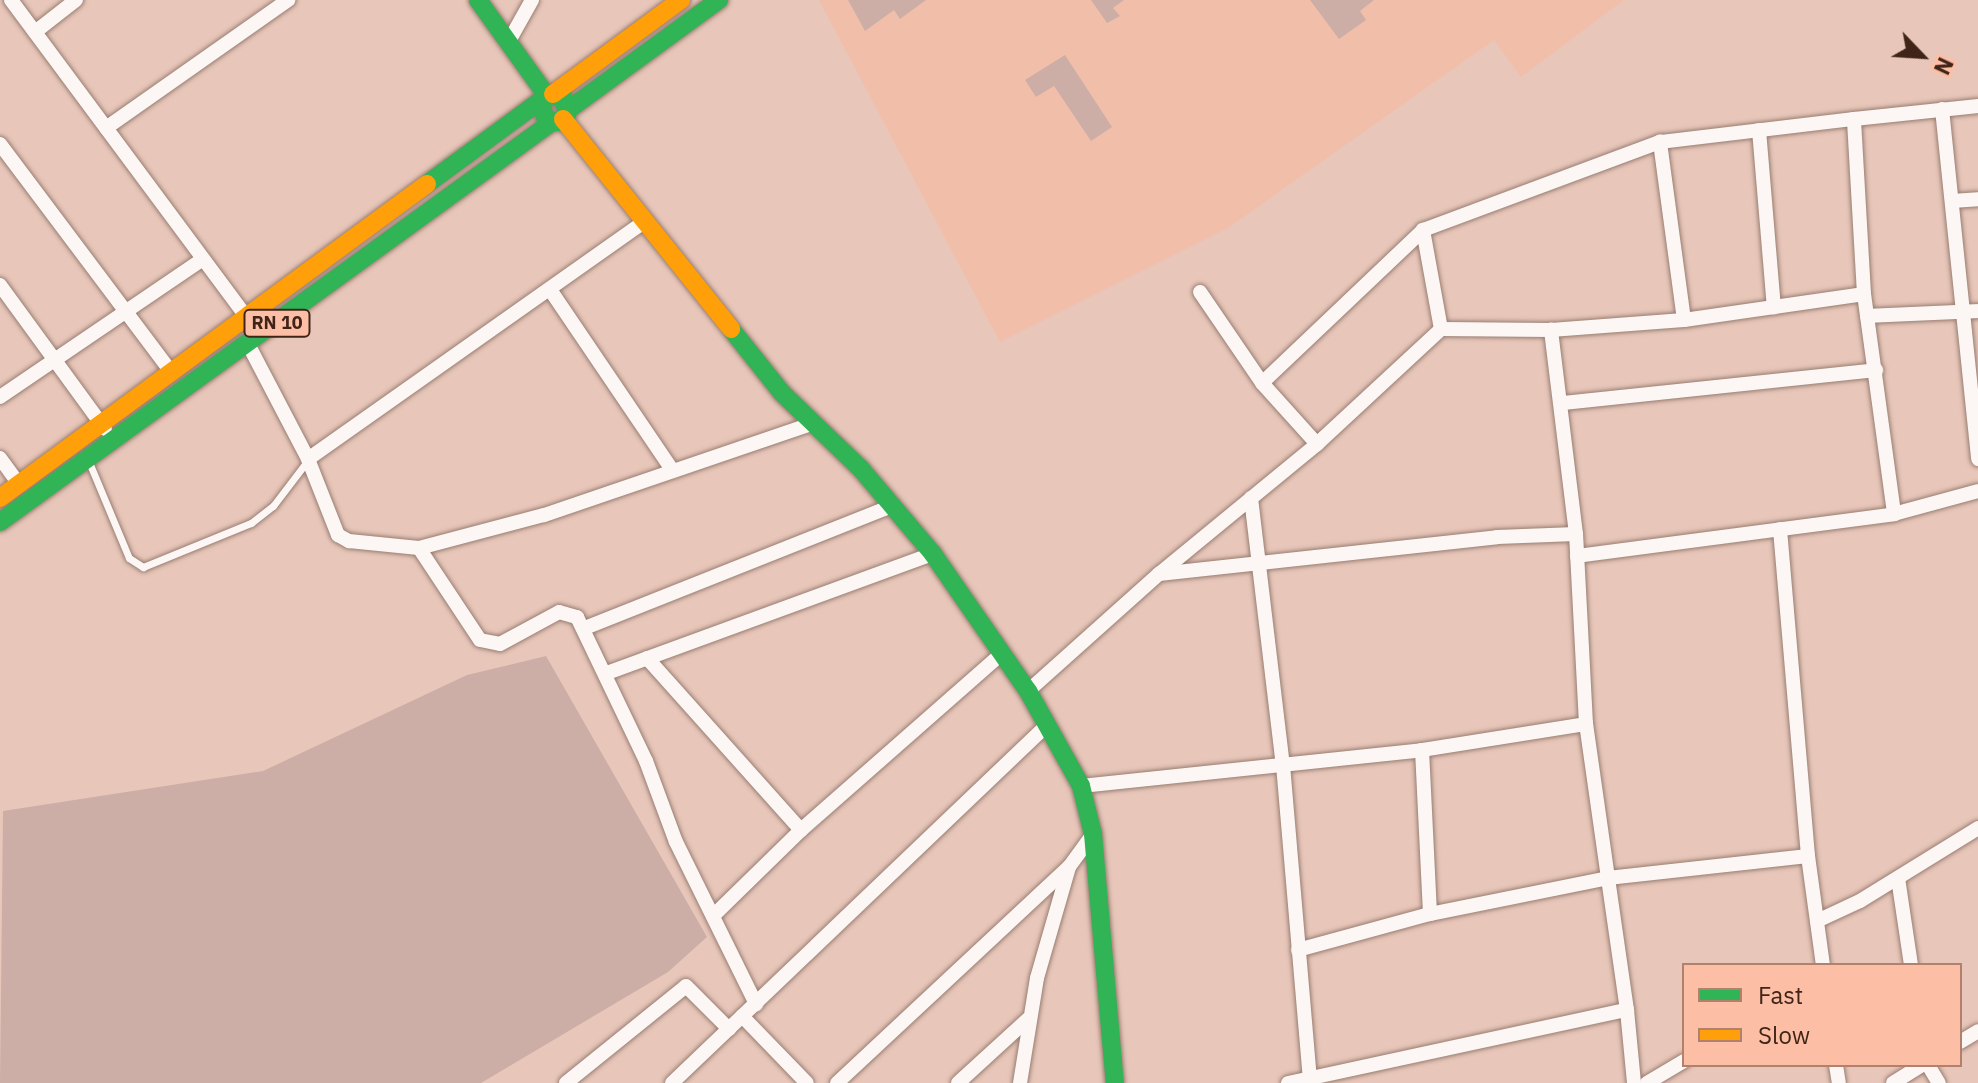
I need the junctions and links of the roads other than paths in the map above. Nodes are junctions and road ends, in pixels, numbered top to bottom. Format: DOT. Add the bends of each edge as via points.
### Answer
graph roads {
  1 [pos="11,0"];
  2 [pos="76,0"];
  3 [pos="288,0"];
  4 [pos="478,0"];
  5 [pos="532,0"];
  6 [pos="681,0"];
  7 [pos="719,0"];
  8 [pos="35,32"];
  9 [pos="509,41"];
  10 [pos="547,98"];
  11 [pos="1978,106"];
  12 [pos="1942,109"];
  13 [pos="561,117"];
  14 [pos="1854,119"];
  15 [pos="106,128"];
  16 [pos="1759,130"];
  17 [pos="1660,142"];
  18 [pos="0,144"];
  19 [pos="1978,199"];
  20 [pos="1952,201"];
  21 [pos="644,222"];
  22 [pos="1423,230"];
  23 [pos="203,259"];
  24 [pos="0,285"];
  25 [pos="551,291"];
  26 [pos="1200,292"];
  27 [pos="1864,294"];
  28 [pos="1774,307"];
  29 [pos="126,312"];
  30 [pos="1970,312"];
  31 [pos="1867,316"];
  32 [pos="246,317"];
  33 [pos="1684,320"];
  34 [pos="1441,329"];
  35 [pos="1551,330"];
  36 [pos="254,339"];
  37 [pos="56,359"];
  38 [pos="1876,370"];
  39 [pos="171,372"];
  40 [pos="1262,383"];
  41 [pos="0,397"];
  42 [pos="1563,403"];
  43 [pos="814,423"];
  44 [pos="107,431"];
  45 [pos="1317,444"];
  46 [pos="87,457"];
  47 [pos="0,458"];
  48 [pos="308,459"];
  49 [pos="1978,459"];
  50 [pos="673,471"];
  51 [pos="19,484"];
  52 [pos="1978,491"];
  53 [pos="0,498"];
  54 [pos="1251,498"];
  55 [pos="892,506"];
  56 [pos="1894,514"];
  57 [pos="0,522"];
  58 [pos="1780,529"];
  59 [pos="1576,534"];
  60 [pos="419,548"];
  61 [pos="933,554"];
  62 [pos="1577,556"];
  63 [pos="1257,565"];
  64 [pos="1159,574"];
  65 [pos="585,628"];
  66 [pos="1001,654"];
  67 [pos="647,658"];
  68 [pos="607,673"];
  69 [pos="1028,691"];
  70 [pos="1586,724"];
  71 [pos="1047,725"];
  72 [pos="1422,750"];
  73 [pos="1283,765"];
  74 [pos="1081,786"];
  75 [pos="1978,828"];
  76 [pos="801,830"];
  77 [pos="1093,834"];
  78 [pos="1808,856"];
  79 [pos="1069,867"];
  80 [pos="1608,878"];
  81 [pos="1898,878"];
  82 [pos="1430,914"];
  83 [pos="713,916"];
  84 [pos="1817,921"];
  85 [pos="1298,950"];
  86 [pos="1823,963"];
  87 [pos="1911,963"];
  88 [pos="756,1004"];
  89 [pos="1627,1010"];
  90 [pos="742,1016"];
  91 [pos="1028,1019"];
  92 [pos="729,1029"];
  93 [pos="1682,1062"];
  94 [pos="1921,1067"];
  95 [pos="1927,1067"];
  96 [pos="1310,1081"];
  97 [pos="566,1083"];
  98 [pos="672,1083"];
  99 [pos="807,1083"];
  100 [pos="837,1083"];
  101 [pos="958,1083"];
  102 [pos="1020,1083"];
  103 [pos="1115,1083"];
  104 [pos="1288,1083"];
  105 [pos="1634,1083"];
  106 [pos="1647,1083"];
  107 [pos="1893,1083"];
  108 [pos="1939,1083"];
  1 -- 8 [label="street"];
  2 -- 8 [label="street"];
  3 -- 15 [label="street"];
  4 -- 9 [label="main road"];
  5 -- 9 [label="street"];
  6 -- 10 [label="main road, RN 10"];
  7 -- 13 [label="main road, RN 10"];
  8 -- 15 [label="street"];
  9 -- 10 [label="main road"];
  10 -- 13 [label="main road" via="563,97"];
  10 -- 13 [label="main road" via="542,115"];
  10 -- 32 [label="main road, RN 10"];
  11 -- 12 [label="street"];
  12 -- 14 [label="street"];
  12 -- 20 [label="street"];
  13 -- 21 [label="main road"];
  13 -- 36 [label="main road, RN 10"];
  14 -- 16 [label="street"];
  14 -- 27 [label="street"];
  15 -- 23 [label="street"];
  16 -- 17 [label="street"];
  16 -- 28 [label="street"];
  17 -- 22 [label="street"];
  17 -- 33 [label="street"];
  18 -- 29 [label="street"];
  19 -- 20 [label="street"];
  20 -- 30 [label="street"];
  21 -- 25 [label="street"];
  21 -- 43 [label="main road" via="749,353"];
  22 -- 34 [label="street"];
  22 -- 40 [label="street"];
  23 -- 29 [label="street"];
  23 -- 32 [label="street"];
  24 -- 37 [label="street"];
  25 -- 48 [label="street"];
  25 -- 50 [label="street"];
  26 -- 40 [label="street"];
  27 -- 28 [label="street"];
  27 -- 31 [label="street"];
  28 -- 33 [label="street"];
  29 -- 37 [label="street"];
  29 -- 39 [label="street"];
  30 -- 31 [label="street"];
  30 -- 49 [label="street"];
  31 -- 38 [label="street"];
  32 -- 36 [label="street"];
  32 -- 39 [label="main road, RN 10"];
  33 -- 35 [label="street"];
  34 -- 35 [label="street"];
  34 -- 45 [label="street"];
  35 -- 42 [label="street"];
  36 -- 44 [label="main road, RN 10"];
  36 -- 48 [label="street"];
  37 -- 41 [label="street"];
  37 -- 44 [label="street"];
  38 -- 42 [label="street"];
  38 -- 56 [label="street"];
  39 -- 44 [label="main road, RN 10"];
  40 -- 45 [label="street"];
  42 -- 59 [label="street"];
  43 -- 50 [label="street"];
  43 -- 55 [label="main road"];
  44 -- 46 [label="main road, RN 10"];
  44 -- 51 [label="main road, RN 10"];
  45 -- 54 [label="street"];
  46 -- 48 [label="lane" via="129,558 143,567 251,523 273,506"];
  46 -- 57 [label="main road, RN 10"];
  47 -- 51 [label="street"];
  48 -- 60 [label="street" via="338,535 349,541"];
  50 -- 60 [label="street" via="544,515"];
  51 -- 53 [label="main road, RN 10"];
  52 -- 56 [label="street"];
  54 -- 63 [label="street"];
  54 -- 64 [label="street"];
  55 -- 61 [label="main road"];
  55 -- 65 [label="street"];
  56 -- 58 [label="street"];
  58 -- 62 [label="street"];
  58 -- 78 [label="street"];
  59 -- 62 [label="street"];
  59 -- 63 [label="street" via="1497,537"];
  60 -- 65 [label="street" via="480,640 500,644 559,612 577,617"];
  61 -- 66 [label="main road"];
  61 -- 67 [label="street"];
  62 -- 70 [label="street"];
  63 -- 64 [label="street"];
  63 -- 73 [label="street"];
  64 -- 69 [label="street"];
  65 -- 68 [label="street"];
  66 -- 69 [label="main road"];
  66 -- 76 [label="street"];
  67 -- 68 [label="street"];
  67 -- 76 [label="street"];
  68 -- 83 [label="street" via="676,842"];
  69 -- 71 [label="main road"];
  70 -- 72 [label="street"];
  70 -- 80 [label="street"];
  71 -- 74 [label="main road"];
  71 -- 88 [label="street"];
  72 -- 73 [label="street"];
  72 -- 82 [label="street"];
  73 -- 74 [label="street"];
  73 -- 85 [label="street"];
  74 -- 77 [label="main road"];
  75 -- 81 [label="street"];
  76 -- 83 [label="street"];
  77 -- 79 [label="street"];
  77 -- 103 [label="main road"];
  78 -- 80 [label="street"];
  78 -- 84 [label="street"];
  79 -- 91 [label="street"];
  79 -- 100 [label="street"];
  80 -- 82 [label="street"];
  80 -- 89 [label="street"];
  81 -- 84 [label="street"];
  81 -- 87 [label="street"];
  82 -- 85 [label="street"];
  83 -- 88 [label="street"];
  84 -- 86 [label="street"];
  85 -- 96 [label="street"];
  88 -- 90 [label="street"];
  89 -- 96 [label="street"];
  89 -- 105 [label="street"];
  90 -- 92 [label="street"];
  90 -- 99 [label="street"];
  91 -- 101 [label="street"];
  91 -- 102 [label="street"];
  92 -- 97 [label="street" via="686,986"];
  92 -- 98 [label="street"];
  93 -- 106 [label="street"];
  94 -- 107 [label="street"];
  95 -- 108 [label="street"];
  96 -- 104 [label="street"];
}
